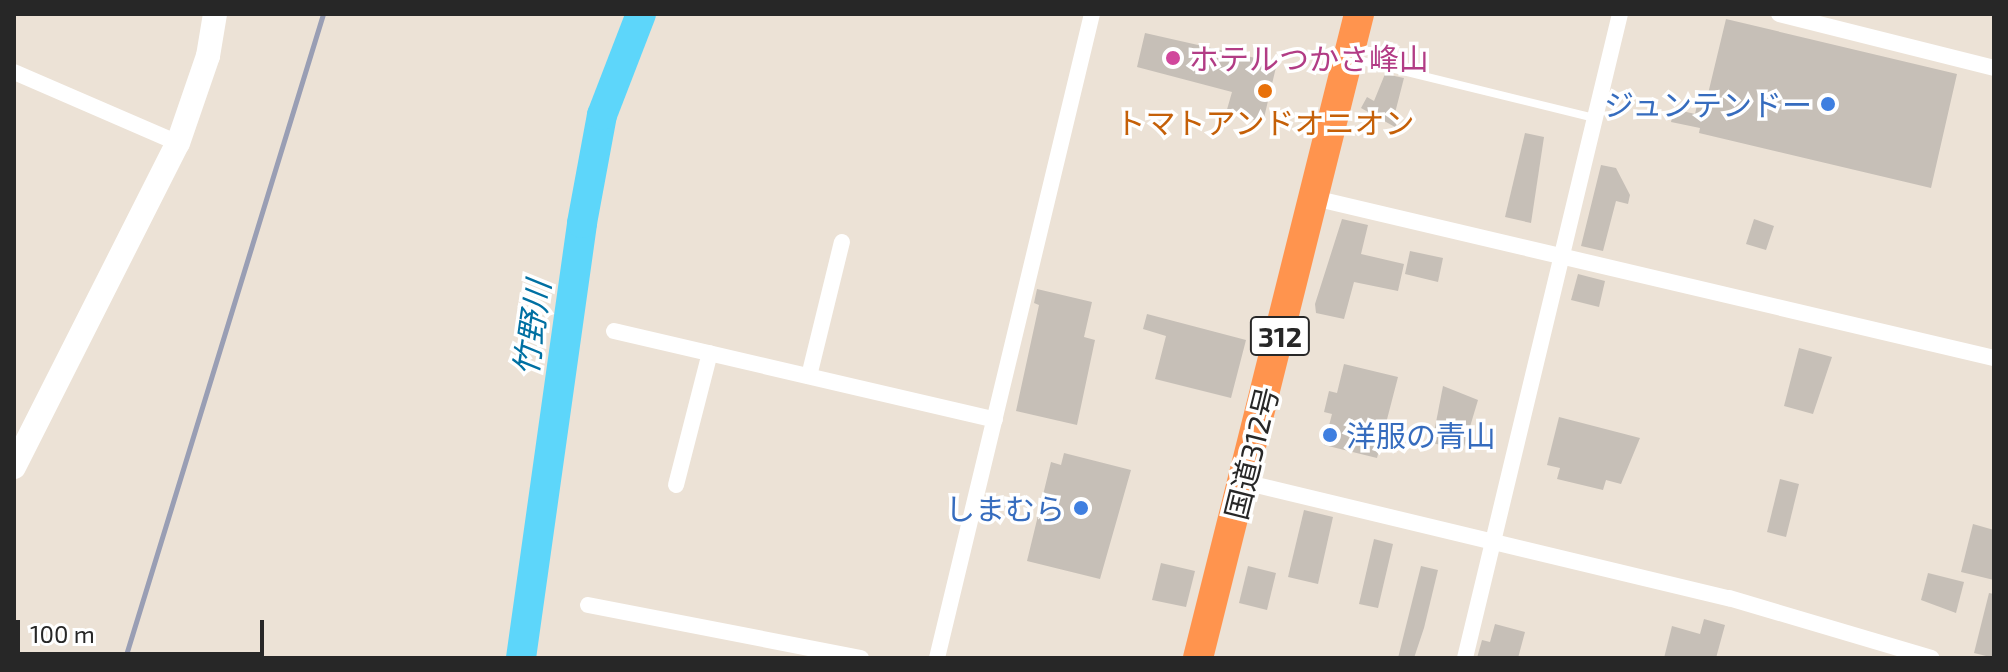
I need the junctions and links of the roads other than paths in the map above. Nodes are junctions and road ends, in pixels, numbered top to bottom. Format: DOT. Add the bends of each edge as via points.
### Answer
graph roads {
  1 [pos="215,14"];
  2 [pos="1092,14"];
  3 [pos="1359,14"];
  4 [pos="1620,14"];
  5 [pos="1779,14"];
  6 [pos="1348,57"];
  7 [pos="1994,68"];
  8 [pos="14,72"];
  9 [pos="1594,118"];
  10 [pos="178,143"];
  11 [pos="1314,198"];
  12 [pos="842,242"];
  13 [pos="1560,257"];
  14 [pos="614,331"];
  15 [pos="710,353"];
  16 [pos="1994,358"];
  17 [pos="809,376"];
  18 [pos="995,420"];
  19 [pos="17,452"];
  20 [pos="1244,482"];
  21 [pos="676,485"];
  22 [pos="1490,543"];
  23 [pos="588,605"];
  24 [pos="861,658"];
  25 [pos="937,658"];
  26 [pos="1198,658"];
  27 [pos="1465,658"];
  28 [pos="1931,658"];
  1 -- 10 [label="street" via="208,56"];
  2 -- 18 [label="street"];
  3 -- 6 [label="highway, 国道312号 / 312"];
  4 -- 9 [label="street"];
  5 -- 7 [label="street"];
  6 -- 9 [label="lane"];
  6 -- 11 [label="highway, 国道312号 / 312"];
  8 -- 10 [label="street"];
  9 -- 13 [label="street"];
  10 -- 19 [label="street"];
  11 -- 13 [label="street"];
  11 -- 20 [label="highway, 国道312号 / 312"];
  12 -- 17 [label="street"];
  13 -- 16 [label="street"];
  13 -- 22 [label="street"];
  14 -- 15 [label="street"];
  15 -- 17 [label="street"];
  15 -- 21 [label="street"];
  17 -- 18 [label="street"];
  18 -- 25 [label="street"];
  20 -- 22 [label="street"];
  20 -- 26 [label="highway, 国道312号 / 312"];
  22 -- 27 [label="street"];
  22 -- 28 [label="street" via="1729,598"];
  23 -- 24 [label="street"];
}
